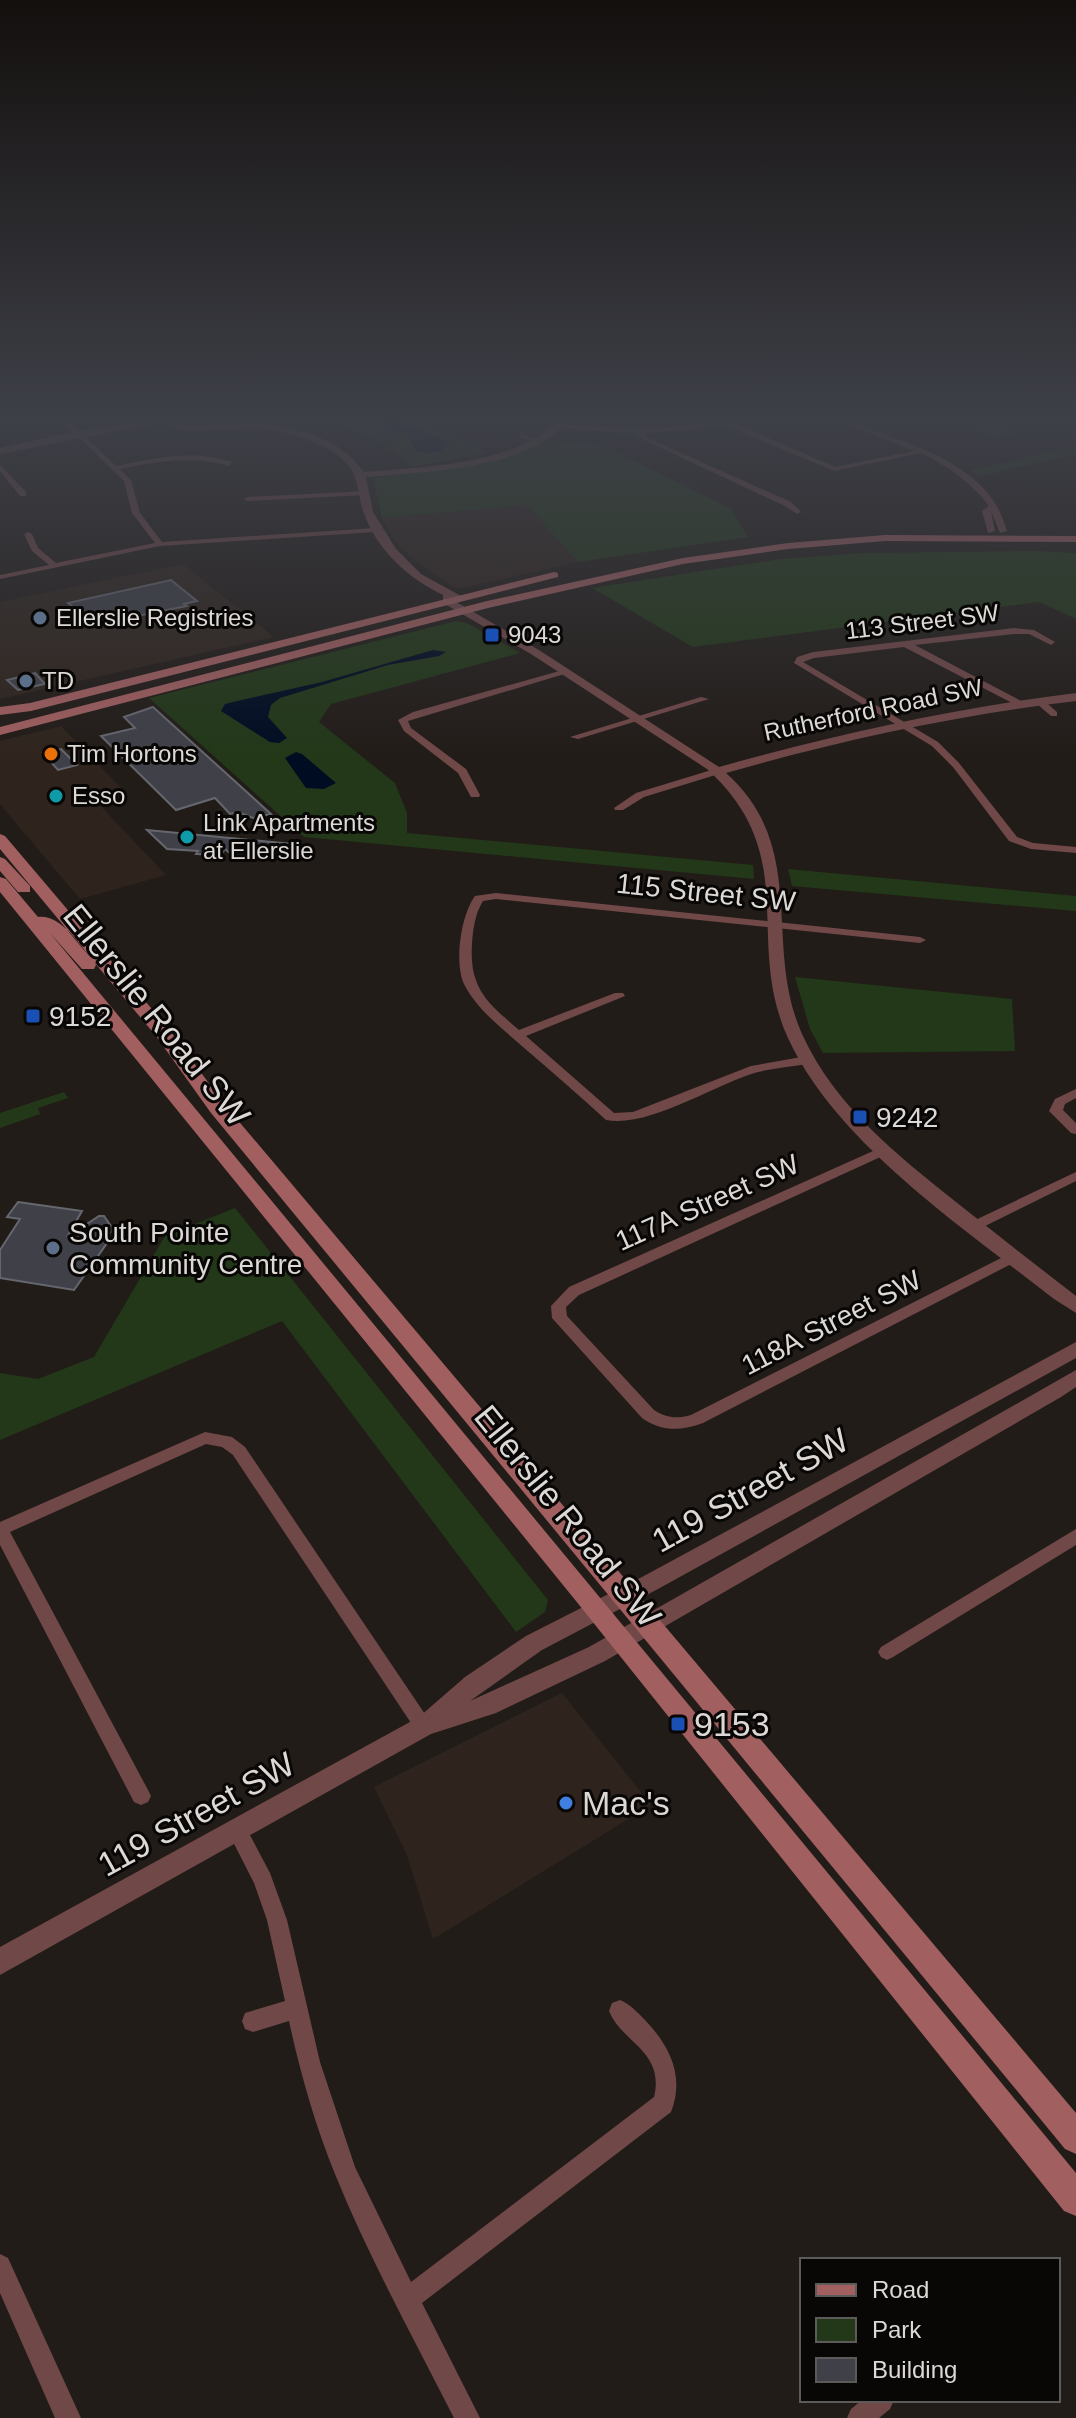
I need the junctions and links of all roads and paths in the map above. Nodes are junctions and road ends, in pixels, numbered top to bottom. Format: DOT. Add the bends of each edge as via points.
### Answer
graph roads {
  1 [pos="28,534"];
  2 [pos="152,534"];
  3 [pos="316,534"];
  4 [pos="378,534"];
  5 [pos="998,534"];
  6 [pos="1076,536"];
  7 [pos="160,544"];
  8 [pos="54,565"];
  9 [pos="569,571"];
  10 [pos="0,577"];
  11 [pos="460,603"];
  12 [pos="1051,642"];
  13 [pos="905,644"];
  14 [pos="165,671"];
  15 [pos="566,672"];
  16 [pos="200,677"];
  17 [pos="1076,697"];
  18 [pos="704,699"];
  19 [pos="1039,701"];
  20 [pos="1020,704"];
  21 [pos="33,714"];
  22 [pos="1054,714"];
  23 [pos="0,716"];
  24 [pos="638,718"];
  25 [pos="905,724"];
  26 [pos="0,731"];
  27 [pos="575,737"];
  28 [pos="718,771"];
  29 [pos="475,795"];
  30 [pos="619,808"];
  31 [pos="0,839"];
  32 [pos="1076,850"];
  33 [pos="0,862"];
  34 [pos="0,882"];
  35 [pos="67,919"];
  36 [pos="32,920"];
  37 [pos="777,923"];
  38 [pos="920,940"];
  39 [pos="619,996"];
  40 [pos="162,1032"];
  41 [pos="517,1035"];
  42 [pos="807,1060"];
  43 [pos="1076,1093"];
  44 [pos="1076,1130"];
  45 [pos="882,1151"];
  46 [pos="1076,1176"];
  47 [pos="974,1226"];
  48 [pos="1014,1257"];
  49 [pos="1076,1306"];
  50 [pos="1076,1349"];
  51 [pos="1076,1377"];
  52 [pos="1076,1386"];
  53 [pos="1054,1392"];
  54 [pos="669,1424"];
  55 [pos="0,1529"];
  56 [pos="1076,1536"];
  57 [pos="625,1597"];
  58 [pos="599,1611"];
  59 [pos="649,1625"];
  60 [pos="622,1640"];
  61 [pos="887,1652"];
  62 [pos="424,1726"];
  63 [pos="141,1796"];
  64 [pos="237,1830"];
  65 [pos="0,1962"];
  66 [pos="296,2008"];
  67 [pos="620,2011"];
  68 [pos="253,2021"];
  69 [pos="1076,2138"];
  70 [pos="1076,2199"];
  71 [pos="0,2266"];
  72 [pos="408,2299"];
  73 [pos="879,2402"];
  74 [pos="68,2418"];
  75 [pos="467,2418"];
  76 [pos="860,2418"];
  1 -- 8 [label="street" via="35,549"];
  2 -- 7 [label="street"];
  3 -- 7 [label="street"];
  4 -- 11 [label="street" via="401,561"];
  5 -- 6 [label="main road"];
  5 -- 11 [label="main road" via="759,550"];
  5 -- 11 [label="main road" via="816,536 701,548 620,561"];
  7 -- 8 [label="street"];
  8 -- 10 [label="street"];
  9 -- 11 [label="main road"];
  11 -- 14 [label="main road"];
  11 -- 15 [label="street"];
  11 -- 16 [label="main road"];
  12 -- 13 [label="street, 113 Street SW" via="1020,630"];
  13 -- 20 [label="street"];
  13 -- 25 [label="street, 113 Street SW" via="798,660"];
  14 -- 16 [label="main road"];
  14 -- 21 [label="main road"];
  14 -- 21 [label="main road" via="49,702"];
  15 -- 24 [label="street"];
  15 -- 29 [label="street" via="403,720 407,729 462,771"];
  16 -- 21 [label="main road"];
  17 -- 19 [label="street, Rutherford Road SW"];
  18 -- 24 [label="street"];
  19 -- 20 [label="street, Rutherford Road SW"];
  19 -- 22 [label="street"];
  20 -- 25 [label="street, Rutherford Road SW"];
  21 -- 23 [label="main road"];
  21 -- 26 [label="main road"];
  24 -- 27 [label="street"];
  24 -- 28 [label="street"];
  25 -- 28 [label="street, Rutherford Road SW"];
  25 -- 32 [label="street" via="950,758 1008,835 1023,844"];
  28 -- 30 [label="street" via="640,795"];
  28 -- 37 [label="street" via="747,801 763,833"];
  31 -- 35 [label="main road, Ellerslie Road SW"];
  33 -- 35 [label="main road" via="48,915"];
  34 -- 36 [label="main road, Ellerslie Road SW"];
  35 -- 40 [label="main road, Ellerslie Road SW"];
  36 -- 40 [label="main road" via="59,931 107,986"];
  36 -- 58 [label="main road, Ellerslie Road SW"];
  37 -- 38 [label="street, 115 Street SW"];
  37 -- 41 [label="street, 115 Street SW" via="486,896 476,900 471,906 466,973 481,1002"];
  37 -- 42 [label="street" via="780,995"];
  39 -- 41 [label="street"];
  40 -- 57 [label="main road, Ellerslie Road SW" via="218,1109"];
  41 -- 42 [label="street" via="601,1111 618,1119 736,1074"];
  42 -- 45 [label="street"];
  43 -- 44 [label="street" via="1060,1102 1056,1111"];
  45 -- 47 [label="street"];
  45 -- 54 [label="street, 117A Street SW" via="574,1291 558,1306 564,1324 648,1414"];
  46 -- 47 [label="street"];
  47 -- 48 [label="street"];
  48 -- 49 [label="street"];
  48 -- 54 [label="street, 118A Street SW" via="697,1419"];
  50 -- 57 [label="street, 119 Street SW"];
  51 -- 53 [label="street, 119 Street SW"];
  52 -- 53 [label="street"];
  53 -- 59 [label="street, 119 Street SW"];
  55 -- 62 [label="street" via="190,1443 211,1437 226,1441 239,1451"];
  55 -- 63 [label="street"];
  56 -- 61 [label="street"];
  57 -- 58 [label="street, 119 Street SW"];
  57 -- 59 [label="main road, Ellerslie Road SW"];
  58 -- 60 [label="main road, Ellerslie Road SW"];
  58 -- 62 [label="street, 119 Street SW" via="534,1643 473,1684"];
  59 -- 60 [label="street, 119 Street SW"];
  59 -- 69 [label="main road, Ellerslie Road SW"];
  60 -- 62 [label="street, 119 Street SW" via="488,1706"];
  60 -- 70 [label="main road, Ellerslie Road SW"];
  62 -- 64 [label="street, 119 Street SW"];
  64 -- 65 [label="street, 119 Street SW"];
  64 -- 66 [label="street" via="269,1893"];
  66 -- 68 [label="street"];
  66 -- 72 [label="street" via="322,2108 345,2170"];
  67 -- 72 [label="street" via="663,2062 663,2104"];
  71 -- 74 [label="street"];
  72 -- 75 [label="street"];
  73 -- 76 [label="street"];
}
